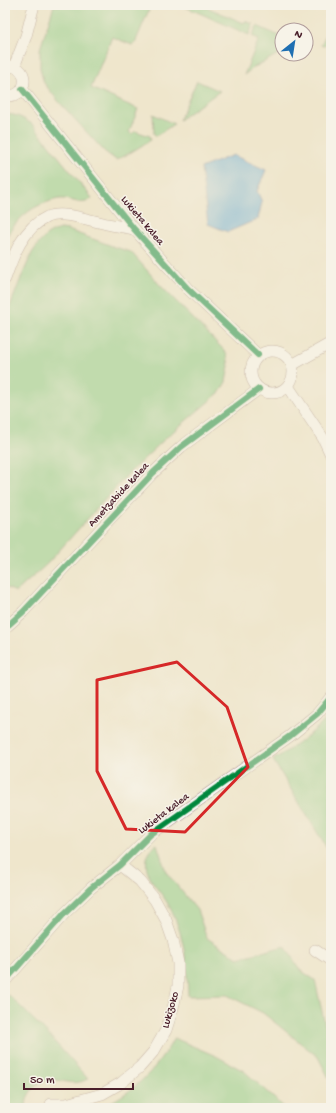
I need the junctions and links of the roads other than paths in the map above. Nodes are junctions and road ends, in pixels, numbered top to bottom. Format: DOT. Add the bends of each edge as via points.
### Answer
graph roads {
  1 [pos="34,5"];
  2 [pos="9,67"];
  3 [pos="22,89"];
  4 [pos="5,95"];
  5 [pos="134,229"];
  6 [pos="5,278"];
  7 [pos="331,342"];
  8 [pos="258,355"];
  9 [pos="292,365"];
  10 [pos="288,386"];
  11 [pos="259,389"];
  12 [pos="331,455"];
  13 [pos="5,628"];
  14 [pos="331,697"];
  15 [pos="120,865"];
  16 [pos="315,950"];
  17 [pos="331,959"];
  18 [pos="5,981"];
  19 [pos="51,1104"];
  1 -- 2 [label="street" via="26,36"];
  2 -- 3 [label="street" via="22,72"];
  3 -- 4 [label="street" via="14,95"];
  3 -- 5 [label="street, Lukieta kalea"];
  5 -- 6 [label="street" via="64,214 48,216 34,226 19,244"];
  5 -- 8 [label="street, Lukieta kalea" via="188,288"];
  7 -- 9 [label="street"];
  8 -- 9 [label="street" via="271,350 278,351 289,359"];
  8 -- 11 [label="street" via="250,372 254,385"];
  9 -- 10 [label="street" via="292,380"];
  10 -- 11 [label="street" via="271,394"];
  10 -- 12 [label="street" via="323,438"];
  11 -- 13 [label="street, Ametzabide kalea" via="182,447 153,473"];
  14 -- 15 [label="street, Lukieta kalea" via="317,714 290,736 151,834"];
  15 -- 18 [label="street, Lukieta kalea" via="64,914"];
  15 -- 19 [label="street, Lukizoko" via="140,881 166,920 178,963 178,986 173,1008 166,1030 154,1051 121,1083 102,1094 66,1104"];
  16 -- 17 [label="street"];
}
